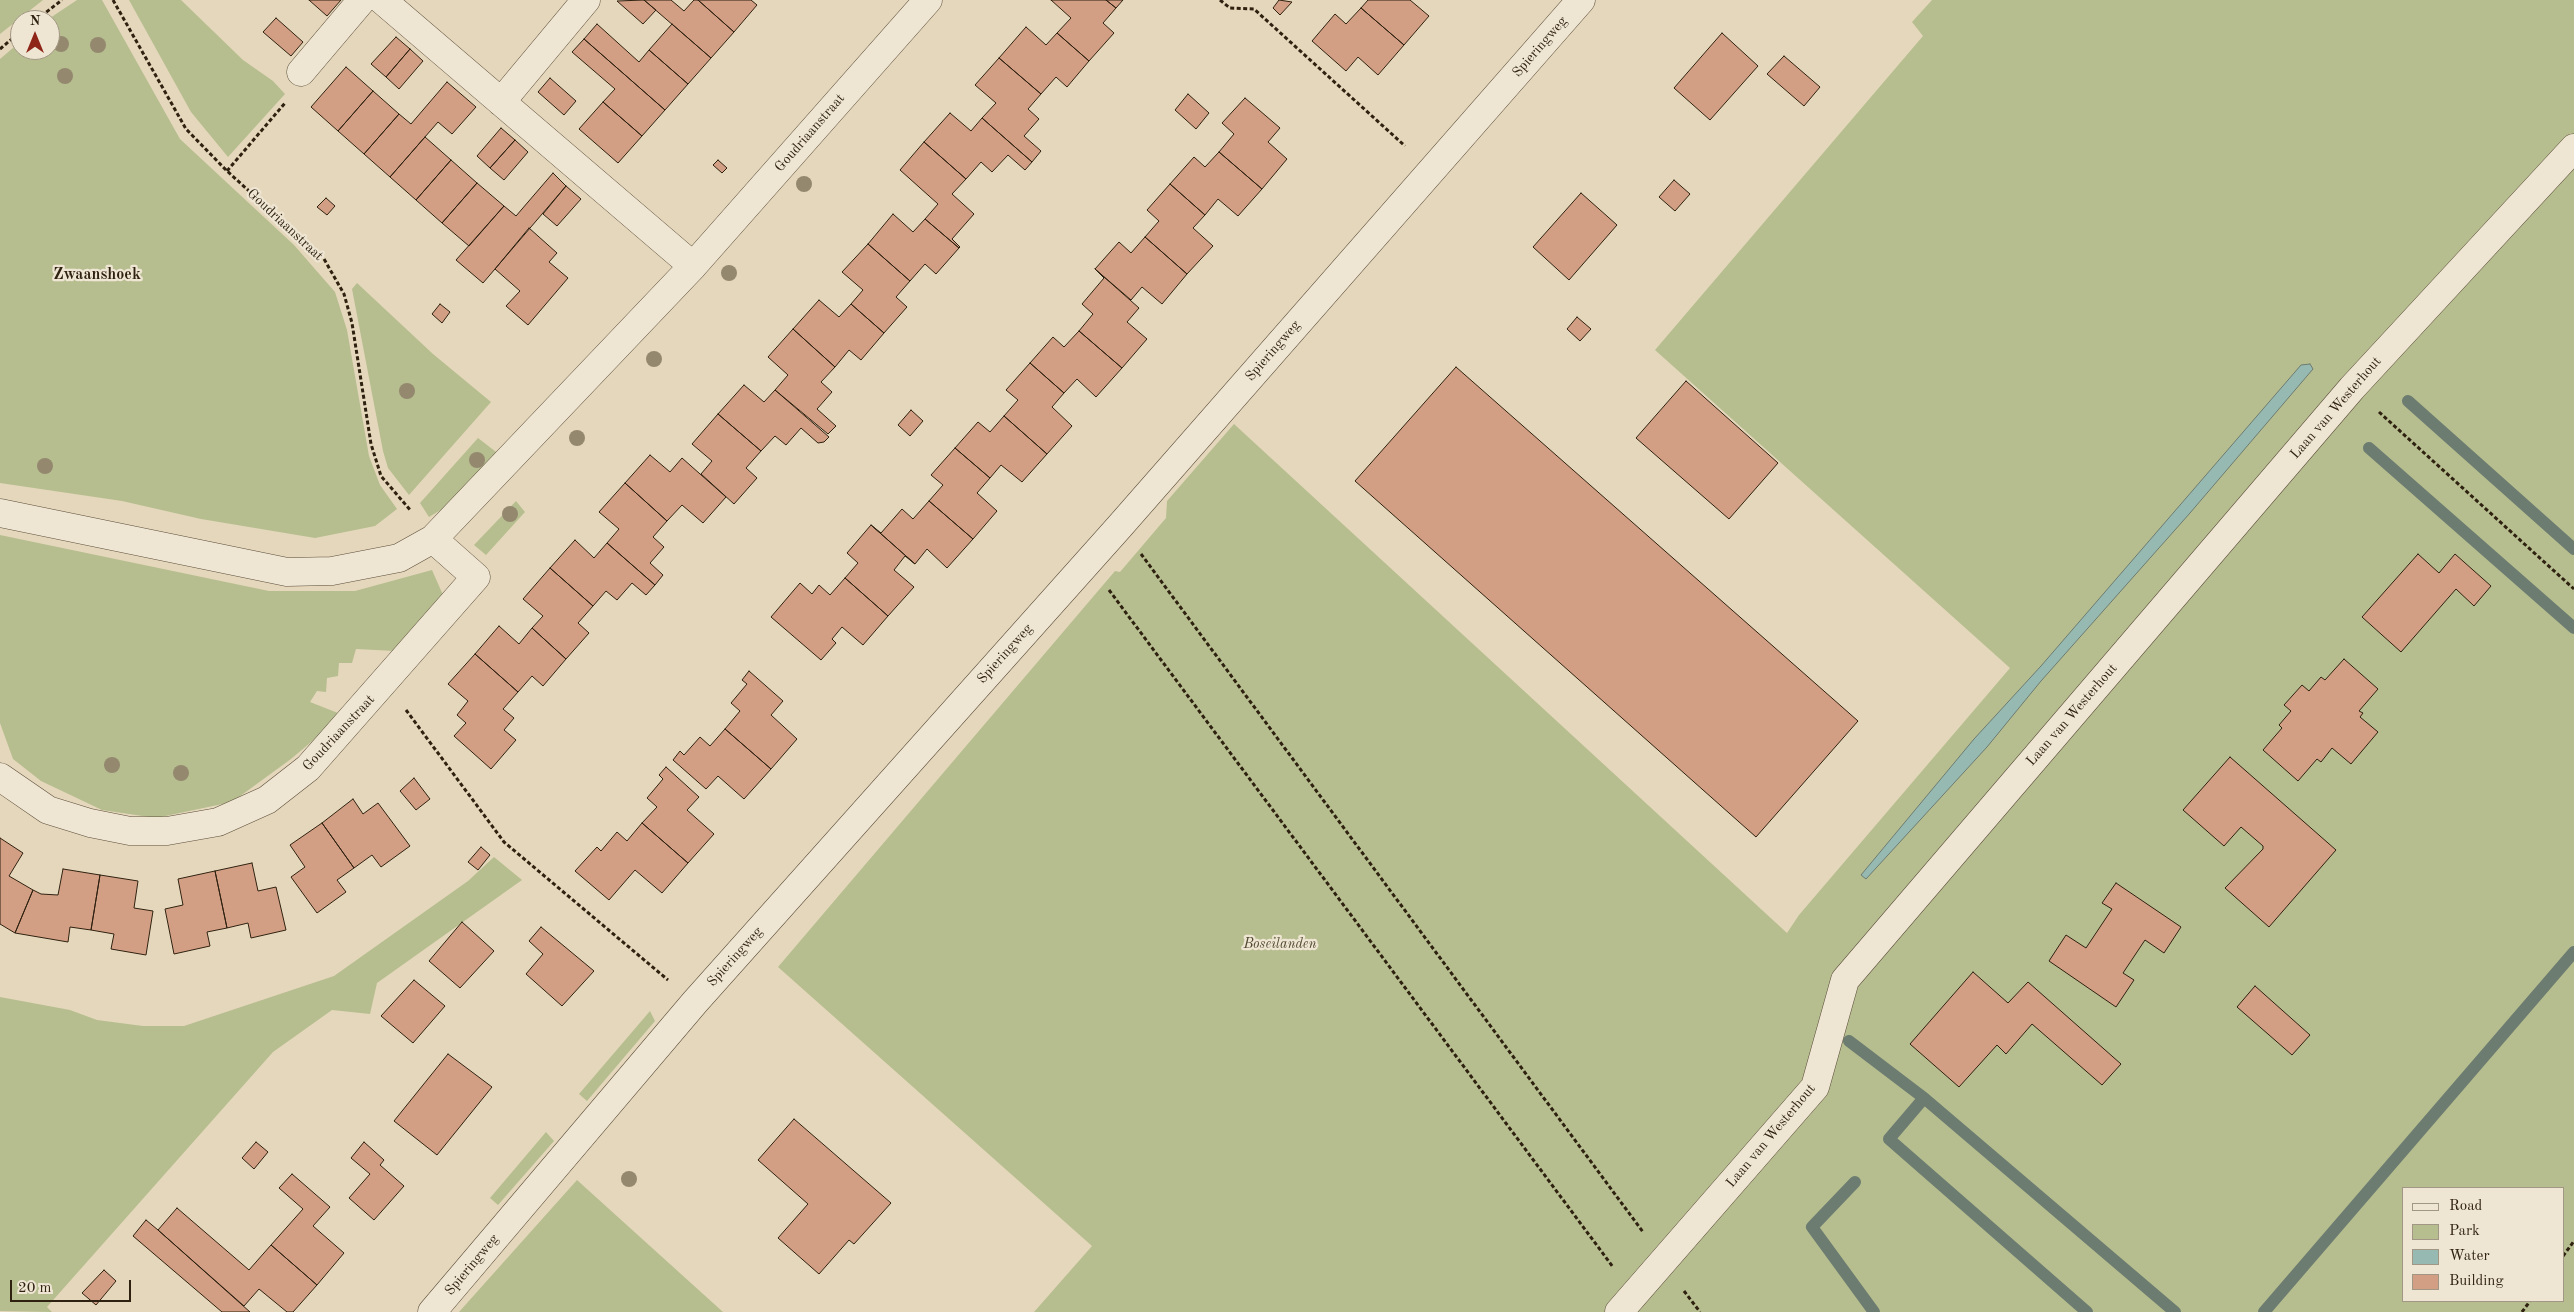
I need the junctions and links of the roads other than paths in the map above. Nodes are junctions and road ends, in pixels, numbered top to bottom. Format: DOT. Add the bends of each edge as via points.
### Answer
graph roads {
  1 [pos="362,0"];
  2 [pos="382,0"];
  3 [pos="586,0"];
  4 [pos="928,0"];
  5 [pos="1581,0"];
  6 [pos="301,72"];
  7 [pos="501,102"];
  8 [pos="2574,148"];
  9 [pos="693,266"];
  10 [pos="0,514"];
  11 [pos="433,539"];
  12 [pos="0,778"];
  13 [pos="1626,1304"];
  14 [pos="432,1312"];
  1 -- 6 [label="street"];
  2 -- 7 [label="street"];
  3 -- 7 [label="street"];
  4 -- 9 [label="street, Goudriaanstraat"];
  5 -- 14 [label="street, Spieringweg" via="1120,526 695,1002"];
  7 -- 9 [label="street"];
  8 -- 13 [label="street, Laan van Westerhout" via="2352,388 1845,980 1815,1087"];
  9 -- 11 [label="street, Goudriaanstraat"];
  10 -- 11 [label="street, Goudriaanstraat" via="287,572 332,571 399,558"];
  11 -- 12 [label="street, Goudriaanstraat" via="476,577 308,768 267,800 218,822 167,831 130,831 48,810"];
}
